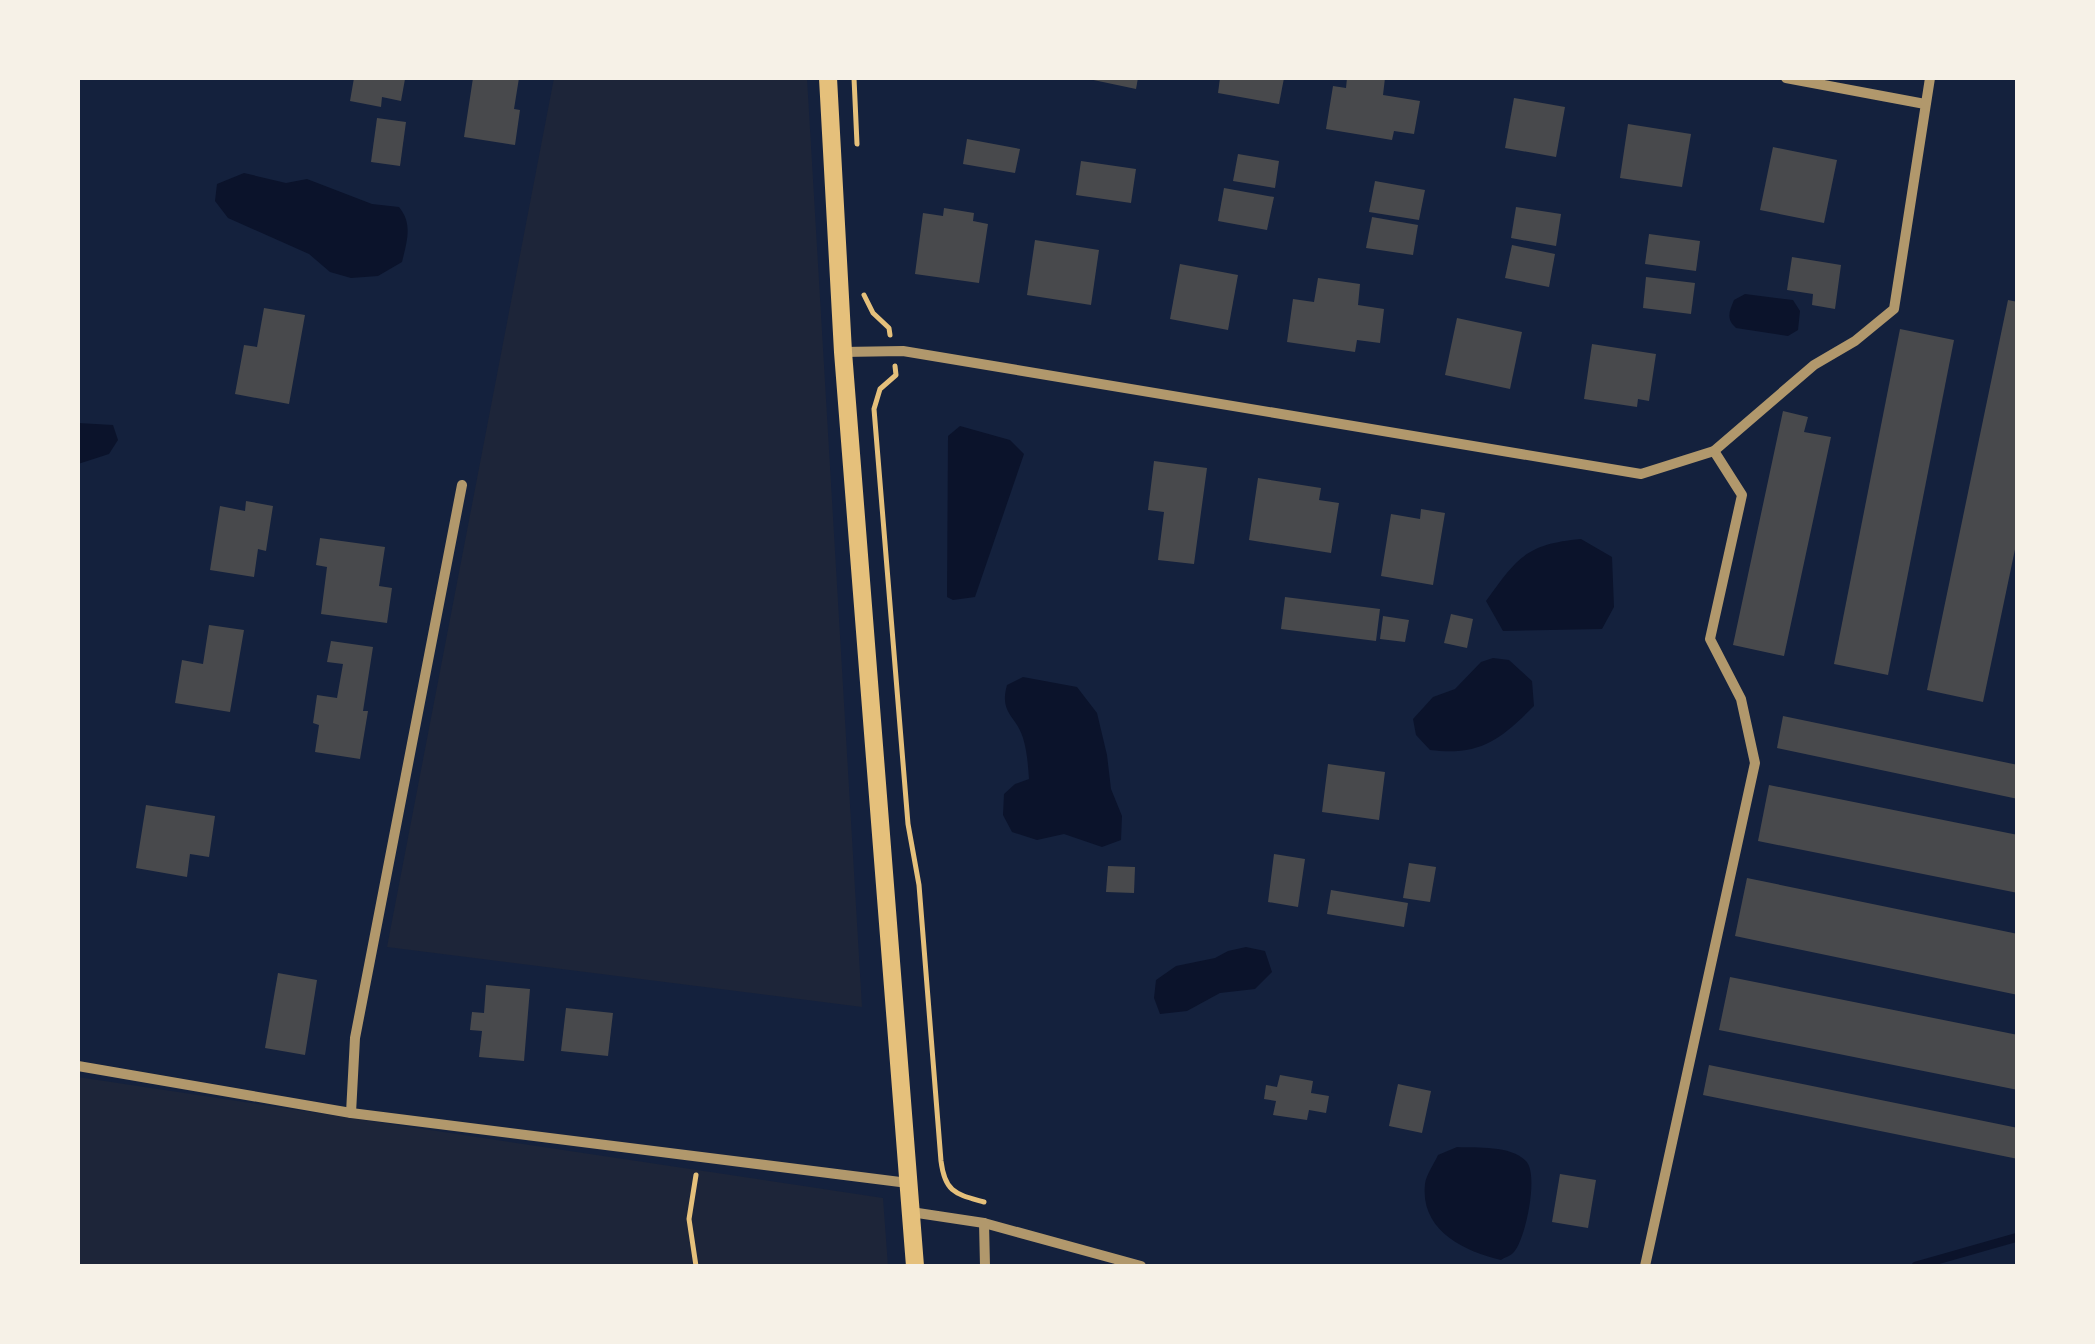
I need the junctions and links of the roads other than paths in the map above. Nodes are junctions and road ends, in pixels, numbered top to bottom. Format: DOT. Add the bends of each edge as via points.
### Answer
graph roads {
  1 [pos="828,78"];
  2 [pos="1786,78"];
  3 [pos="1930,78"];
  4 [pos="1926,104"];
  5 [pos="843,352"];
  6 [pos="1714,451"];
  7 [pos="462,485"];
  8 [pos="78,1066"];
  9 [pos="351,1113"];
  10 [pos="908,1183"];
  11 [pos="911,1212"];
  12 [pos="984,1223"];
  13 [pos="916,1266"];
  14 [pos="985,1266"];
  15 [pos="1141,1266"];
  16 [pos="1645,1266"];
  1 -- 5 [label="main road"];
  2 -- 4 [label="street"];
  3 -- 4 [label="street"];
  4 -- 6 [label="street" via="1894,309 1814,364"];
  5 -- 6 [label="street" via="892,351 1641,474"];
  5 -- 10 [label="main road"];
  6 -- 16 [label="street" via="1742,494 1710,639 1741,699 1755,763"];
  7 -- 9 [label="street" via="355,1038"];
  8 -- 9 [label="street"];
  9 -- 10 [label="street"];
  10 -- 11 [label="main road"];
  11 -- 12 [label="street"];
  11 -- 13 [label="main road"];
  12 -- 14 [label="street"];
  12 -- 15 [label="street"];
}
